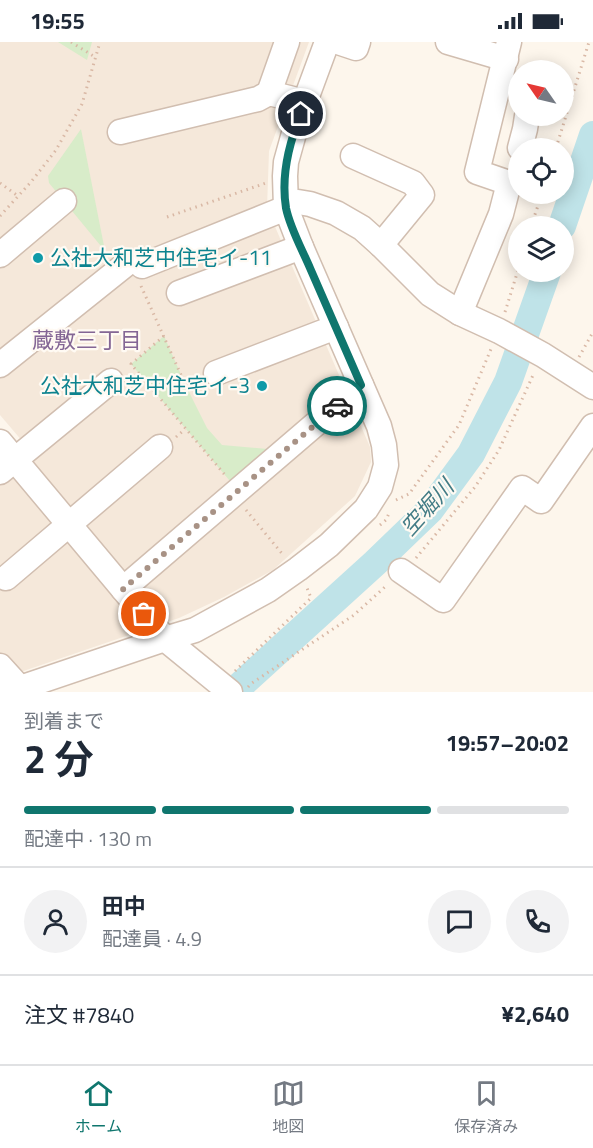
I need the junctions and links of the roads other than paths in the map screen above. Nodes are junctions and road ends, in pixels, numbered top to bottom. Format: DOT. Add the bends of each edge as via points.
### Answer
graph roads {
  1 [pos="287,42"];
  2 [pos="327,42"];
  3 [pos="338,42"];
  4 [pos="358,42"];
  5 [pos="448,42"];
  6 [pos="508,50"];
  7 [pos="269,93"];
  8 [pos="305,102"];
  9 [pos="120,132"];
  10 [pos="353,156"];
  11 [pos="508,182"];
  12 [pos="508,190"];
  13 [pos="64,201"];
  14 [pos="286,208"];
  15 [pos="381,245"];
  16 [pos="301,247"];
  17 [pos="0,255"];
  18 [pos="179,293"];
  19 [pos="460,313"];
  20 [pos="336,327"];
  21 [pos="0,365"];
  22 [pos="216,373"];
  23 [pos="111,381"];
  24 [pos="361,385"];
  25 [pos="593,387"];
  26 [pos="593,426"];
  27 [pos="160,447"];
  28 [pos="5,458"];
  29 [pos="68,524"];
  30 [pos="401,571"];
  31 [pos="6,578"];
  32 [pos="123,589"];
  33 [pos="165,639"];
  34 [pos="0,666"];
  35 [pos="226,688"];
  36 [pos="14,690"];
  1 -- 7 [label="street"];
  2 -- 8 [label="street"];
  3 -- 4 [label="street" via="356,48"];
  5 -- 6 [label="street"];
  6 -- 11 [label="street" via="477,172"];
  7 -- 8 [label="street"];
  7 -- 9 [label="street" via="258,99"];
  8 -- 14 [label="street" via="286,162"];
  10 -- 15 [label="street" via="413,183 422,195"];
  12 -- 19 [label="street"];
  13 -- 17 [label="street"];
  14 -- 15 [label="street" via="298,202 336,213"];
  14 -- 16 [label="street"];
  14 -- 21 [label="street" via="136,263"];
  15 -- 19 [label="street" via="430,294"];
  16 -- 18 [label="street"];
  16 -- 20 [label="street"];
  19 -- 25 [label="street" via="543,355"];
  20 -- 22 [label="street"];
  20 -- 24 [label="street"];
  23 -- 28 [label="street"];
  24 -- 32 [label="street"];
  24 -- 33 [label="street" via="379,426 386,465 380,487 366,509 328,545 268,590 195,630"];
  26 -- 30 [label="street" via="542,501 522,488 443,600"];
  27 -- 29 [label="street"];
  28 -- 29 [label="street"];
  29 -- 31 [label="street"];
  29 -- 32 [label="street"];
  32 -- 33 [label="street"];
  33 -- 35 [label="street"];
  33 -- 36 [label="street"];
  34 -- 36 [label="street"];
}
